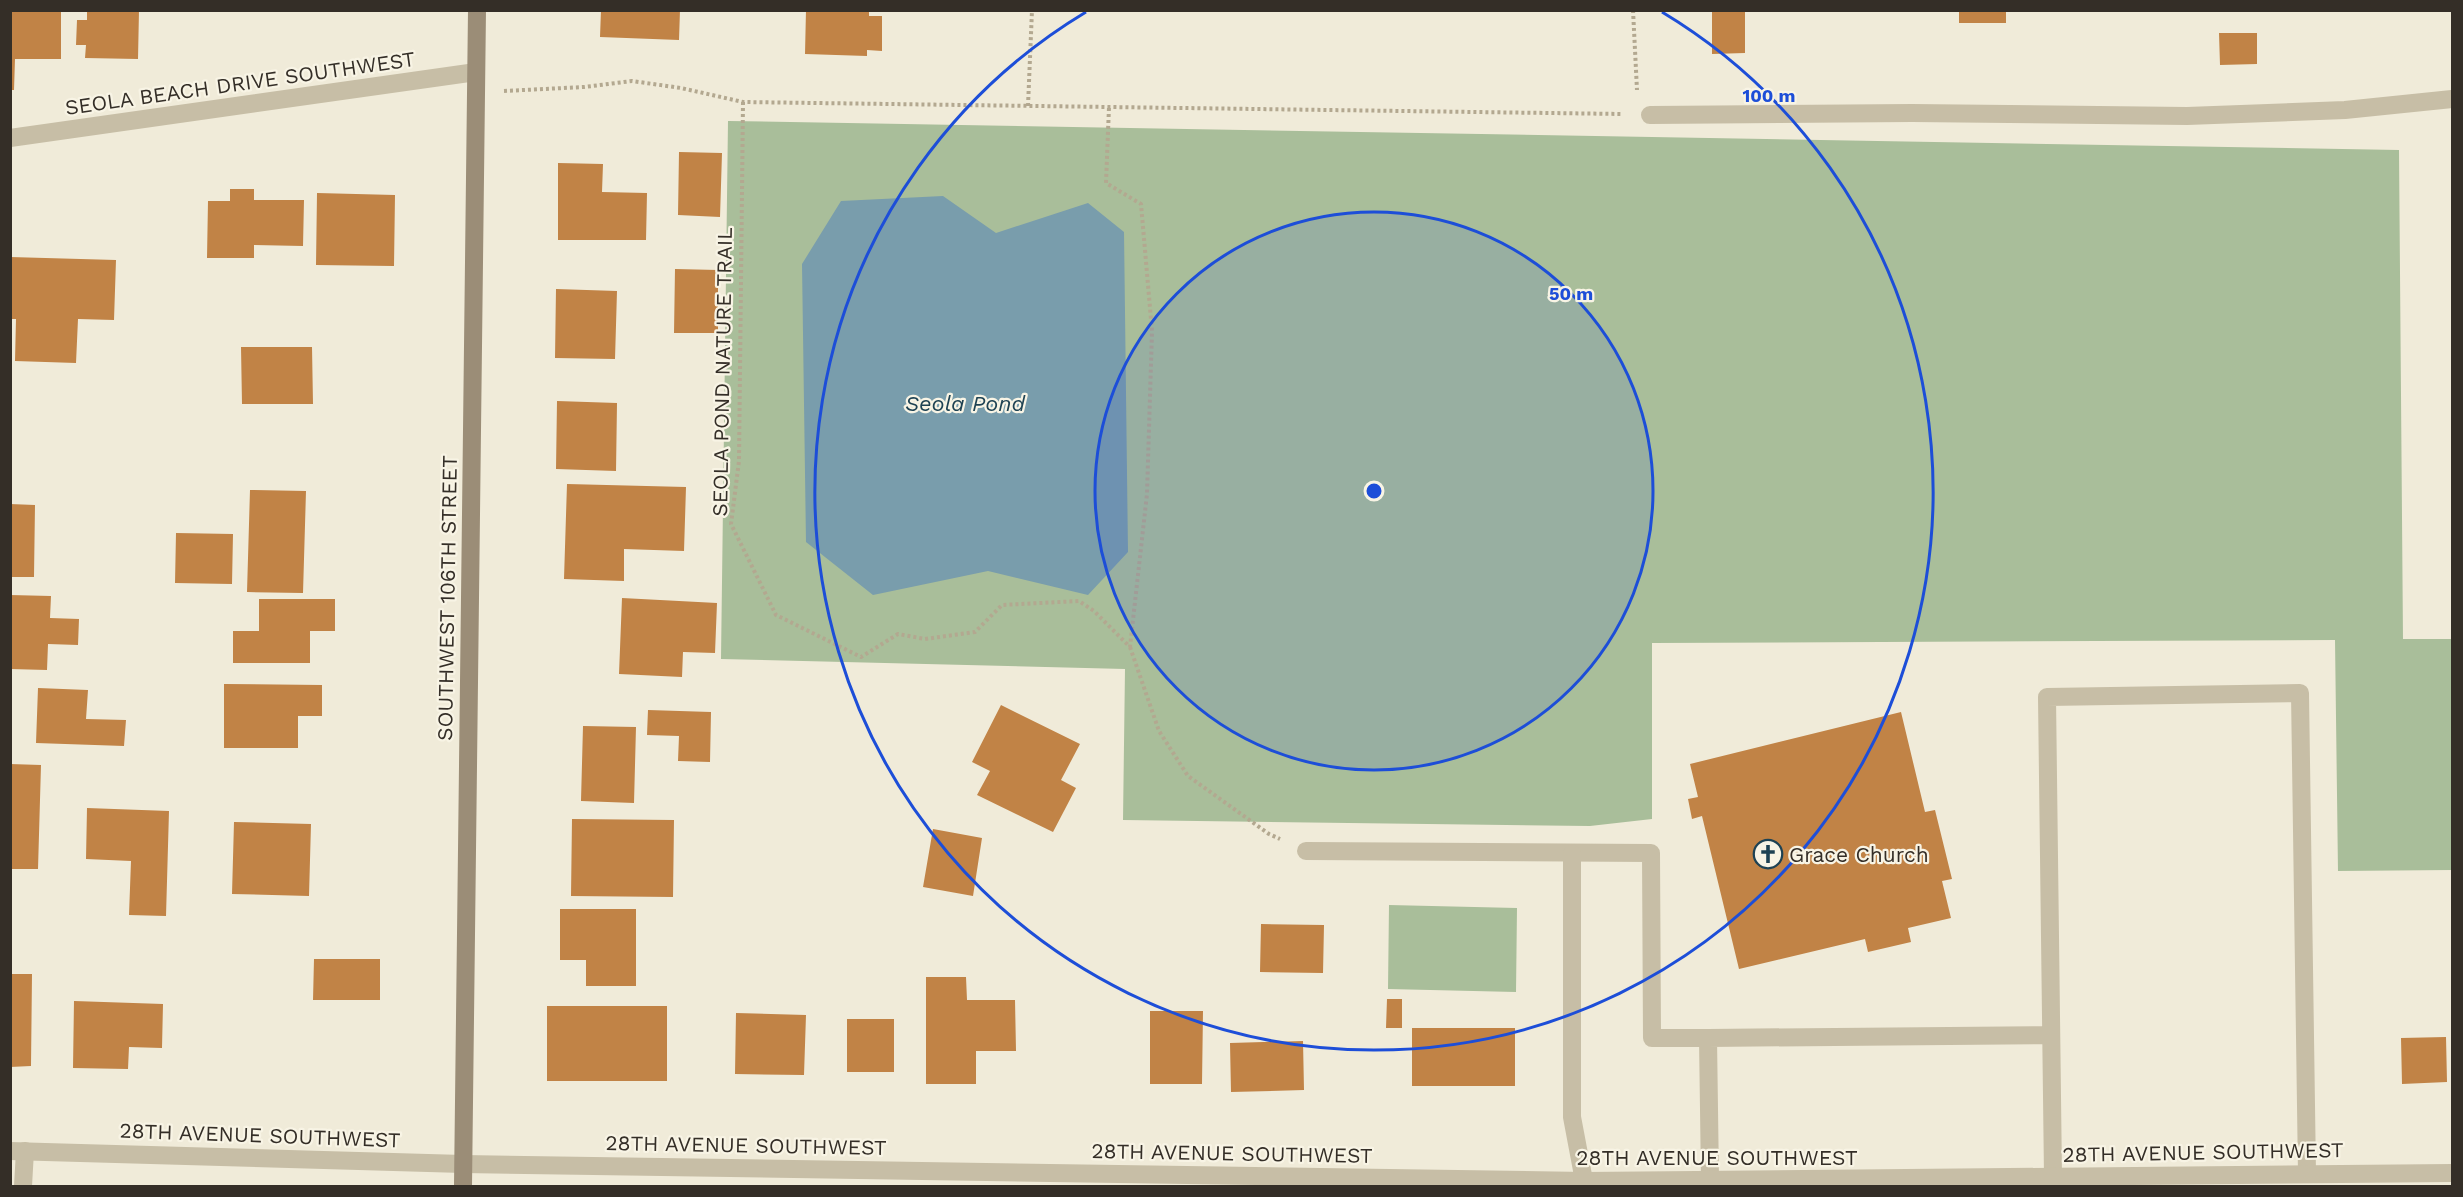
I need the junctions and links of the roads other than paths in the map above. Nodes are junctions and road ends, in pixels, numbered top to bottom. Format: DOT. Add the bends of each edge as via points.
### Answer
graph roads {
  1 [pos="477,10"];
  2 [pos="476,72"];
  3 [pos="2452,99"];
  4 [pos="1644,115"];
  5 [pos="10,138"];
  6 [pos="1306,851"];
  7 [pos="1572,854"];
  8 [pos="2052,1035"];
  9 [pos="1708,1038"];
  10 [pos="18,1151"];
  11 [pos="463,1164"];
  12 [pos="2452,1173"];
  13 [pos="2307,1174"];
  14 [pos="2053,1176"];
  15 [pos="1030,1179"];
  16 [pos="1710,1179"];
  17 [pos="2268,1180"];
  18 [pos="1903,1182"];
  19 [pos="1972,1182"];
  20 [pos="1585,1184"];
  21 [pos="23,1186"];
  22 [pos="463,1186"];
  1 -- 2 [label="street, SOUTHWEST 106TH STREET"];
  2 -- 5 [label="street, SEOLA BEACH DRIVE SOUTHWEST"];
  2 -- 11 [label="street, SOUTHWEST 106TH STREET"];
  3 -- 4 [label="street" via="2345,110 2187,116"];
  6 -- 7 [label="street"];
  7 -- 9 [label="street" via="1651,853 1652,1038"];
  7 -- 20 [label="street" via="1572,1117"];
  8 -- 9 [label="street"];
  8 -- 13 [label="street" via="2048,697 2300,693"];
  8 -- 14 [label="street"];
  9 -- 16 [label="street"];
  10 -- 11 [label="street, 28TH AVENUE SOUTHWEST"];
  10 -- 21 [label="street"];
  11 -- 15 [label="street, 28TH AVENUE SOUTHWEST"];
  11 -- 22 [label="street, SOUTHWEST 106TH STREET"];
  12 -- 13 [label="street, 28TH AVENUE SOUTHWEST"];
  13 -- 17 [label="street, 28TH AVENUE SOUTHWEST"];
  14 -- 17 [label="street, 28TH AVENUE SOUTHWEST"];
  14 -- 19 [label="street, 28TH AVENUE SOUTHWEST"];
  15 -- 20 [label="street, 28TH AVENUE SOUTHWEST"];
  16 -- 18 [label="street, 28TH AVENUE SOUTHWEST"];
  16 -- 20 [label="street, 28TH AVENUE SOUTHWEST"];
  18 -- 19 [label="street, 28TH AVENUE SOUTHWEST"];
}
